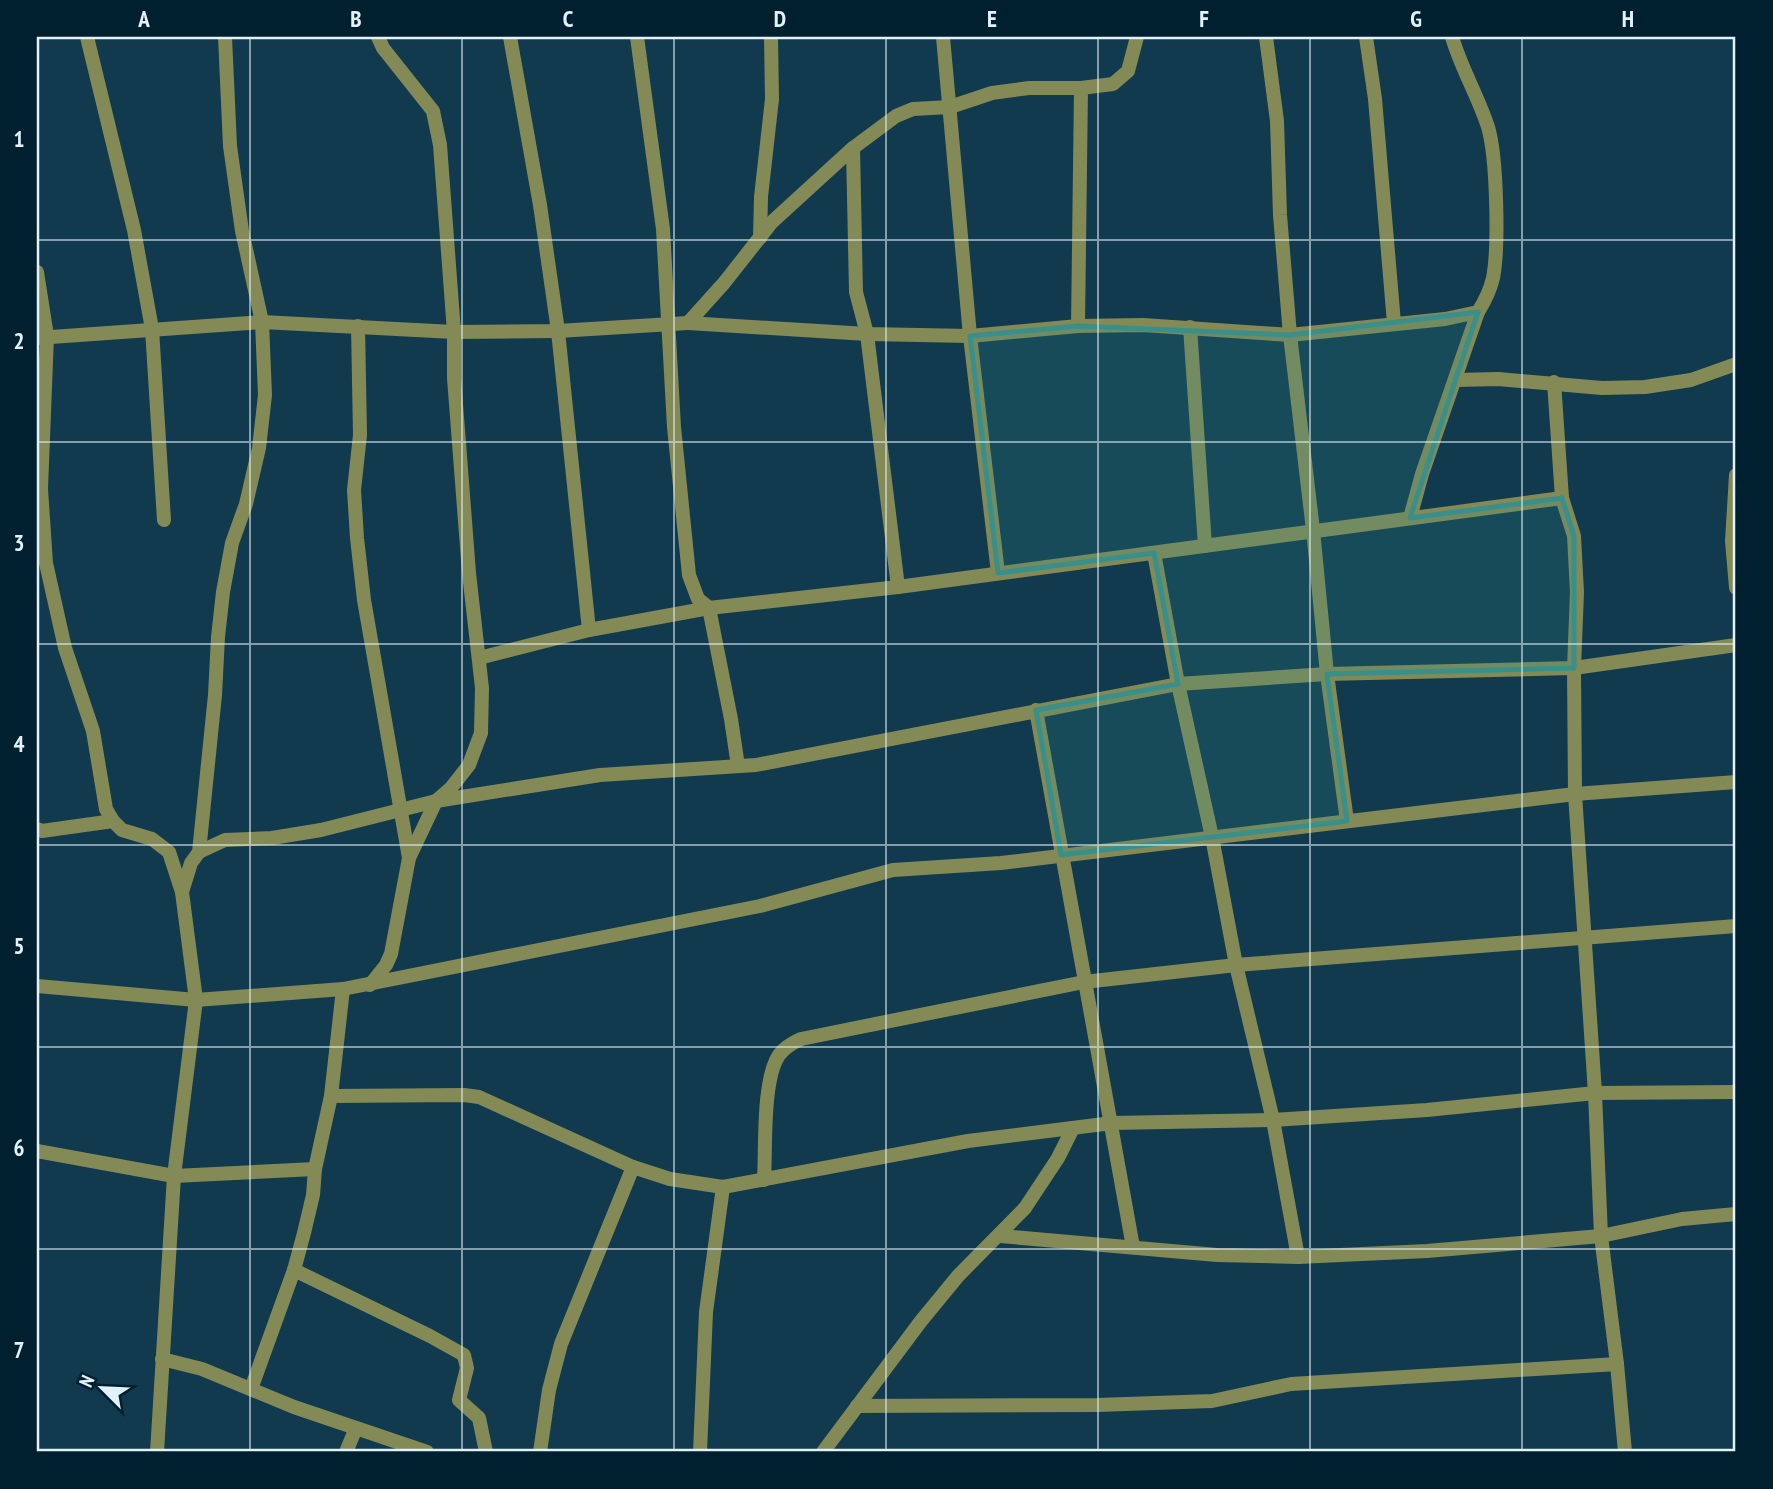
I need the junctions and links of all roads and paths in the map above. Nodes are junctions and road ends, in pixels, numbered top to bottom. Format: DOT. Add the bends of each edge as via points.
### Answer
graph roads {
  1 [pos="87,37"];
  2 [pos="225,37"];
  3 [pos="378,37"];
  4 [pos="510,37"];
  5 [pos="637,37"];
  6 [pos="771,37"];
  7 [pos="943,37"];
  8 [pos="1137,37"];
  9 [pos="1266,37"];
  10 [pos="1366,37"];
  11 [pos="1452,37"];
  12 [pos="1080,88"];
  13 [pos="950,107"];
  14 [pos="853,148"];
  15 [pos="760,238"];
  16 [pos="37,272"];
  17 [pos="1478,312"];
  18 [pos="262,322"];
  19 [pos="1394,323"];
  20 [pos="668,324"];
  21 [pos="688,324"];
  22 [pos="358,326"];
  23 [pos="1079,327"];
  24 [pos="1190,327"];
  25 [pos="152,328"];
  26 [pos="558,331"];
  27 [pos="454,332"];
  28 [pos="867,334"];
  29 [pos="1290,335"];
  30 [pos="970,336"];
  31 [pos="42,337"];
  32 [pos="1736,364"];
  33 [pos="1455,380"];
  34 [pos="1554,382"];
  35 [pos="1736,475"];
  36 [pos="1562,498"];
  37 [pos="1410,518"];
  38 [pos="164,520"];
  39 [pos="1313,530"];
  40 [pos="1205,546"];
  41 [pos="1154,553"];
  42 [pos="998,573"];
  43 [pos="898,587"];
  44 [pos="1736,588"];
  45 [pos="709,608"];
  46 [pos="589,630"];
  47 [pos="1736,645"];
  48 [pos="479,658"];
  49 [pos="1574,668"];
  50 [pos="1327,674"];
  51 [pos="1178,684"];
  52 [pos="1036,710"];
  53 [pos="738,766"];
  54 [pos="1736,782"];
  55 [pos="1575,794"];
  56 [pos="436,801"];
  57 [pos="400,812"];
  58 [pos="113,821"];
  59 [pos="1347,821"];
  60 [pos="37,829"];
  61 [pos="1212,836"];
  62 [pos="199,852"];
  63 [pos="1061,855"];
  64 [pos="409,858"];
  65 [pos="182,892"];
  66 [pos="1736,926"];
  67 [pos="1584,937"];
  68 [pos="1236,965"];
  69 [pos="1084,982"];
  70 [pos="370,985"];
  71 [pos="37,986"];
  72 [pos="343,989"];
  73 [pos="196,1000"];
  74 [pos="1594,1093"];
  75 [pos="1736,1093"];
  76 [pos="331,1096"];
  77 [pos="1273,1120"];
  78 [pos="1112,1123"];
  79 [pos="1073,1128"];
  80 [pos="37,1151"];
  81 [pos="633,1167"];
  82 [pos="315,1169"];
  83 [pos="174,1176"];
  84 [pos="764,1180"];
  85 [pos="723,1187"];
  86 [pos="1736,1214"];
  87 [pos="1000,1236"];
  88 [pos="1601,1236"];
  89 [pos="1133,1247"];
  90 [pos="1298,1257"];
  91 [pos="294,1270"];
  92 [pos="162,1359"];
  93 [pos="1617,1364"];
  94 [pos="251,1389"];
  95 [pos="857,1406"];
  96 [pos="356,1428"];
  97 [pos="157,1452"];
  98 [pos="346,1452"];
  99 [pos="427,1452"];
  100 [pos="486,1452"];
  101 [pos="540,1452"];
  102 [pos="701,1452"];
  103 [pos="823,1452"];
  104 [pos="1625,1452"];
  1 -- 25 [label="street" via="134,230"];
  2 -- 18 [label="street" via="230,146"];
  3 -- 27 [label="street" via="433,111 440,145"];
  4 -- 26 [label="street"];
  5 -- 20 [label="street" via="663,229"];
  6 -- 15 [label="street" via="772,99"];
  7 -- 13 [label="street"];
  8 -- 12 [label="street" via="1122,78 1113,84"];
  9 -- 29 [label="street" via="1277,121"];
  10 -- 19 [label="street"];
  11 -- 17 [label="street" via="1488,129 1493,169 1493,276"];
  12 -- 13 [label="street" via="1005,91"];
  12 -- 23 [label="street"];
  13 -- 14 [label="street" via="913,109 896,116"];
  13 -- 30 [label="street"];
  14 -- 15 [label="street"];
  14 -- 28 [label="street" via="856,292"];
  15 -- 21 [label="street"];
  16 -- 31 [label="street"];
  17 -- 19 [label="street"];
  17 -- 33 [label="street"];
  18 -- 22 [label="street"];
  18 -- 25 [label="street"];
  18 -- 62 [label="street" via="264,395 259,447 223,592"];
  19 -- 29 [label="street"];
  20 -- 21 [label="street"];
  20 -- 26 [label="street"];
  20 -- 45 [label="street" via="689,575 698,599"];
  21 -- 28 [label="street"];
  22 -- 27 [label="street"];
  22 -- 57 [label="street" via="356,538"];
  23 -- 24 [label="street"];
  23 -- 30 [label="street"];
  24 -- 29 [label="street"];
  24 -- 40 [label="street"];
  25 -- 31 [label="street"];
  25 -- 38 [label="street"];
  26 -- 27 [label="street"];
  26 -- 46 [label="street"];
  27 -- 48 [label="street" via="454,378"];
  28 -- 30 [label="street"];
  28 -- 43 [label="street"];
  29 -- 39 [label="street"];
  30 -- 42 [label="street"];
  31 -- 58 [label="street" via="41,489 46,563 65,648 93,731 106,809"];
  32 -- 34 [label="street" via="1691,380 1645,387"];
  33 -- 34 [label="street"];
  33 -- 37 [label="street"];
  34 -- 36 [label="street"];
  35 -- 44 [label="street" via="1732,541"];
  36 -- 37 [label="street"];
  36 -- 49 [label="street" via="1574,536"];
  37 -- 39 [label="street"];
  39 -- 40 [label="street"];
  39 -- 50 [label="street"];
  40 -- 41 [label="street"];
  41 -- 42 [label="street"];
  41 -- 51 [label="street"];
  42 -- 43 [label="street"];
  43 -- 45 [label="street"];
  45 -- 46 [label="street"];
  45 -- 53 [label="street"];
  46 -- 48 [label="street"];
  47 -- 49 [label="street"];
  48 -- 56 [label="street" via="481,733 469,765"];
  49 -- 50 [label="street"];
  49 -- 55 [label="street"];
  50 -- 51 [label="street"];
  50 -- 59 [label="street"];
  51 -- 52 [label="street"];
  51 -- 61 [label="street"];
  52 -- 53 [label="street"];
  52 -- 63 [label="street"];
  53 -- 56 [label="street" via="600,775"];
  54 -- 55 [label="street"];
  55 -- 59 [label="street"];
  55 -- 67 [label="street"];
  56 -- 57 [label="street"];
  56 -- 64 [label="street"];
  57 -- 62 [label="street" via="272,838 225,840"];
  57 -- 64 [label="street"];
  58 -- 60 [label="street"];
  58 -- 65 [label="street" via="122,830 152,839 169,852"];
  59 -- 61 [label="street"];
  61 -- 63 [label="street"];
  61 -- 68 [label="street"];
  62 -- 65 [label="street"];
  63 -- 69 [label="street"];
  63 -- 70 [label="street" via="893,870 760,906"];
  64 -- 70 [label="street" via="391,954"];
  65 -- 73 [label="street"];
  66 -- 67 [label="street"];
  67 -- 68 [label="street"];
  67 -- 74 [label="street"];
  68 -- 69 [label="street"];
  68 -- 77 [label="street"];
  69 -- 78 [label="street"];
  69 -- 84 [label="street" via="801,1039 787,1046 770,1078"];
  70 -- 72 [label="street"];
  71 -- 73 [label="street"];
  72 -- 73 [label="street"];
  72 -- 76 [label="street"];
  73 -- 83 [label="street"];
  74 -- 75 [label="street"];
  74 -- 77 [label="street"];
  74 -- 88 [label="street"];
  76 -- 81 [label="street" via="479,1097"];
  76 -- 82 [label="street"];
  77 -- 78 [label="street"];
  77 -- 90 [label="street"];
  78 -- 79 [label="street"];
  78 -- 89 [label="street"];
  79 -- 84 [label="street" via="968,1141"];
  79 -- 87 [label="street" via="1041,1185"];
  80 -- 83 [label="street"];
  81 -- 85 [label="street" via="670,1179"];
  81 -- 101 [label="street" via="561,1344"];
  82 -- 83 [label="street"];
  82 -- 91 [label="street"];
  83 -- 92 [label="street"];
  84 -- 85 [label="street"];
  85 -- 102 [label="street" via="706,1312"];
  86 -- 88 [label="street" via="1682,1219"];
  87 -- 89 [label="street"];
  87 -- 95 [label="street" via="951,1285"];
  88 -- 90 [label="street"];
  88 -- 93 [label="street"];
  89 -- 90 [label="street"];
  91 -- 94 [label="street"];
  91 -- 100 [label="street" via="464,1355 467,1368 459,1400 479,1418"];
  92 -- 94 [label="street"];
  92 -- 97 [label="street"];
  93 -- 95 [label="street" via="1291,1384 1212,1401"];
  93 -- 104 [label="street"];
  94 -- 96 [label="street"];
  95 -- 103 [label="street"];
  96 -- 98 [label="street"];
  96 -- 99 [label="street"];
}
